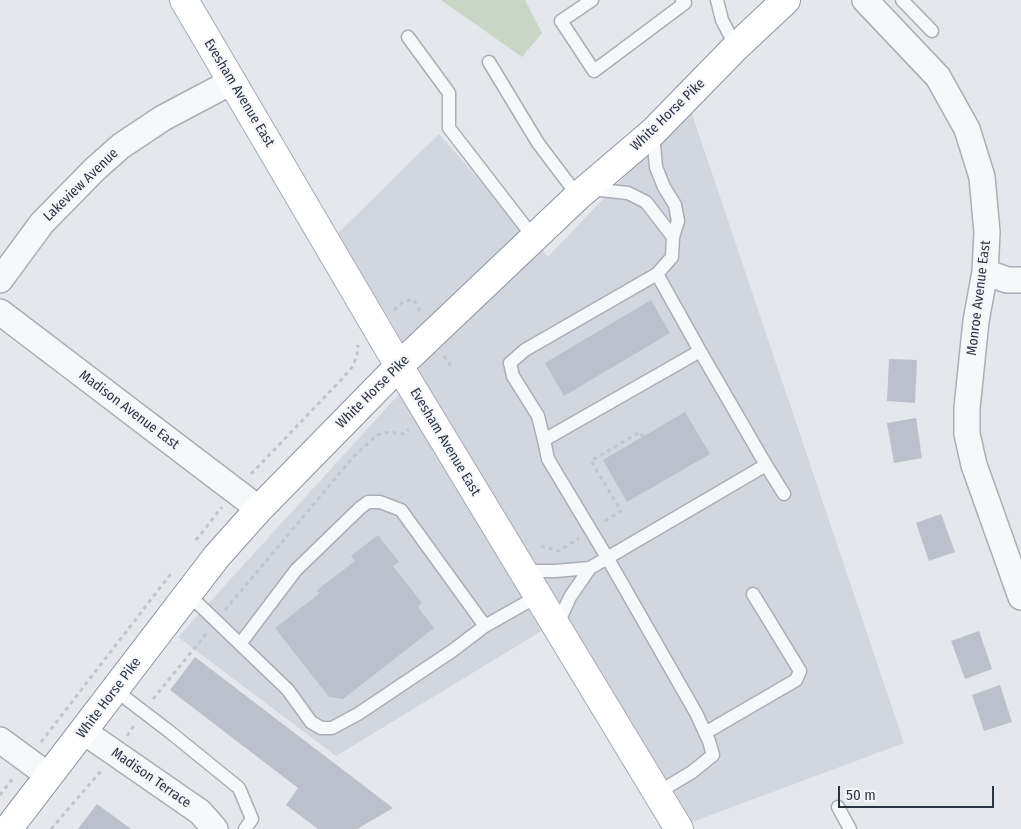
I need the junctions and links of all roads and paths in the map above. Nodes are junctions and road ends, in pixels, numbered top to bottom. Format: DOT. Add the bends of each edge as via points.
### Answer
graph roads {
  1 [pos="184,0"];
  2 [pos="592,0"];
  3 [pos="682,0"];
  4 [pos="717,0"];
  5 [pos="865,0"];
  6 [pos="902,0"];
  7 [pos="780,1"];
  8 [pos="932,31"];
  9 [pos="408,37"];
  10 [pos="736,47"];
  11 [pos="489,62"];
  12 [pos="233,81"];
  13 [pos="653,132"];
  14 [pos="583,193"];
  15 [pos="674,236"];
  16 [pos="534,238"];
  17 [pos="985,272"];
  18 [pos="657,274"];
  19 [pos="0,280"];
  20 [pos="1021,280"];
  21 [pos="0,312"];
  22 [pos="700,351"];
  23 [pos="399,366"];
  24 [pos="426,412"];
  25 [pos="643,437"];
  26 [pos="544,440"];
  27 [pos="766,465"];
  28 [pos="784,494"];
  29 [pos="259,508"];
  30 [pos="591,530"];
  31 [pos="541,546"];
  32 [pos="608,559"];
  33 [pos="590,568"];
  34 [pos="523,571"];
  35 [pos="188,594"];
  36 [pos="753,594"];
  37 [pos="538,596"];
  38 [pos="1021,596"];
  39 [pos="216,621"];
  40 [pos="486,626"];
  41 [pos="556,627"];
  42 [pos="240,644"];
  43 [pos="115,690"];
  44 [pos="143,711"];
  45 [pos="83,731"];
  46 [pos="705,733"];
  47 [pos="0,740"];
  48 [pos="116,754"];
  49 [pos="49,776"];
  50 [pos="657,793"];
  51 [pos="838,807"];
  52 [pos="8,829"];
  53 [pos="51,829"];
  54 [pos="215,829"];
  55 [pos="245,829"];
  56 [pos="679,829"];
  57 [pos="850,829"];
  1 -- 12 [label="main road, Evesham Avenue East"];
  2 -- 3 [label="lane" via="561,21 594,71 685,3"];
  4 -- 10 [label="lane" via="722,20"];
  5 -- 17 [label="street, Monroe Avenue East" via="938,76 968,129 982,177 988,232"];
  6 -- 8 [label="lane"];
  7 -- 10 [label="main road, White Horse Pike"];
  9 -- 16 [label="lane" via="449,93 450,128"];
  10 -- 13 [label="main road, White Horse Pike"];
  11 -- 14 [label="lane" via="538,143"];
  12 -- 19 [label="street, Lakeview Avenue" via="163,118 94,169 42,223"];
  12 -- 23 [label="main road, Evesham Avenue East"];
  13 -- 14 [label="main road, White Horse Pike"];
  13 -- 15 [label="lane" via="656,167 675,205 678,221"];
  14 -- 15 [label="lane" via="628,193 646,202"];
  14 -- 16 [label="main road, White Horse Pike"];
  15 -- 18 [label="lane" via="672,257"];
  16 -- 23 [label="main road, White Horse Pike"];
  17 -- 20 [label="street" via="1007,280"];
  17 -- 38 [label="street, Monroe Avenue East" via="976,321 967,434 974,465"];
  18 -- 22 [label="lane"];
  18 -- 26 [label="lane" via="525,350 510,363 513,376 538,416"];
  21 -- 29 [label="street, Madison Avenue East"];
  22 -- 26 [label="lane"];
  22 -- 27 [label="lane"];
  23 -- 24 [label="main road, Evesham Avenue East"];
  23 -- 29 [label="main road, White Horse Pike"];
  24 -- 34 [label="main road, Evesham Avenue East"];
  24 -- 39 [label="path" via="404,434 388,432 377,435 355,454"];
  25 -- 30 [label="path" via="640,432 591,461 621,510"];
  26 -- 30 [label="lane" via="548,459"];
  27 -- 28 [label="lane"];
  27 -- 32 [label="lane"];
  29 -- 35 [label="main road, White Horse Pike"];
  30 -- 31 [label="path" via="560,551"];
  30 -- 32 [label="lane"];
  32 -- 33 [label="lane"];
  32 -- 46 [label="lane"];
  33 -- 34 [label="lane"];
  33 -- 41 [label="lane" via="570,597"];
  34 -- 37 [label="main road, Evesham Avenue East"];
  35 -- 39 [label="lane"];
  35 -- 43 [label="main road, White Horse Pike"];
  36 -- 46 [label="lane" via="800,671 796,680"];
  37 -- 40 [label="lane"];
  37 -- 41 [label="main road, Evesham Avenue East"];
  39 -- 42 [label="lane"];
  39 -- 44 [label="path"];
  40 -- 42 [label="lane" via="358,714 332,728 321,728 310,722 288,690"];
  40 -- 42 [label="lane" via="401,510 380,502 368,502 296,570"];
  41 -- 50 [label="main road, Evesham Avenue East"];
  43 -- 44 [label="lane"];
  43 -- 45 [label="main road, White Horse Pike"];
  44 -- 48 [label="path"];
  44 -- 55 [label="lane" via="238,788 252,819"];
  45 -- 48 [label="street, Madison Terrace"];
  45 -- 49 [label="main road, White Horse Pike"];
  46 -- 50 [label="lane" via="713,755"];
  47 -- 49 [label="street"];
  48 -- 53 [label="path"];
  48 -- 54 [label="street, Madison Terrace" via="200,812"];
  49 -- 52 [label="main road, White Horse Pike"];
  50 -- 56 [label="main road, Evesham Avenue East"];
  51 -- 57 [label="lane"];
}
